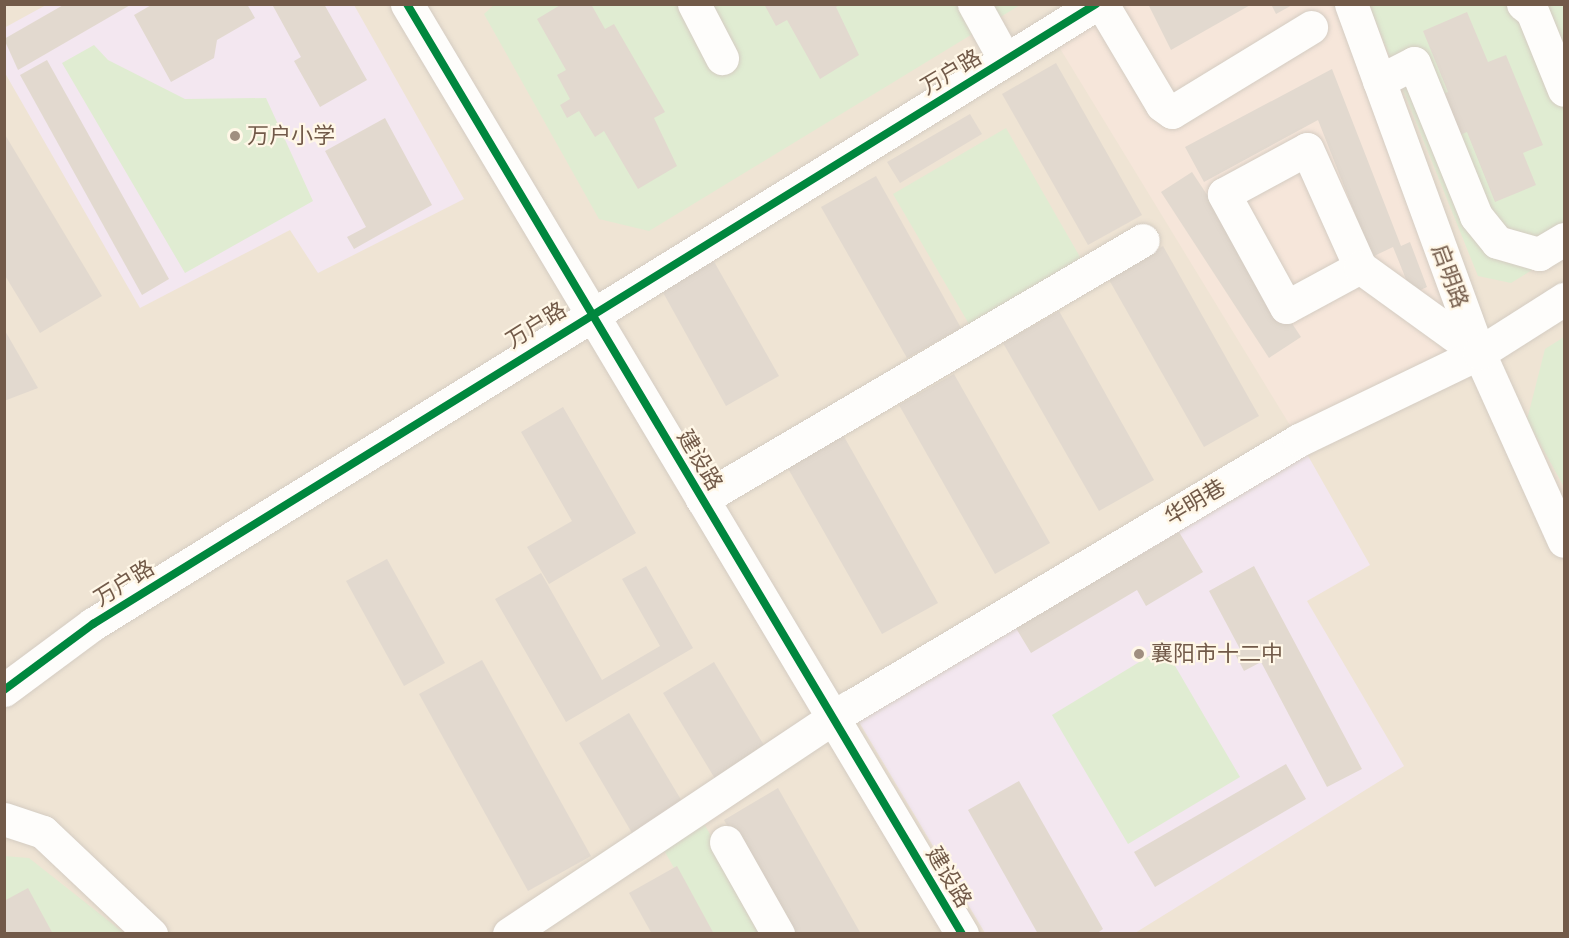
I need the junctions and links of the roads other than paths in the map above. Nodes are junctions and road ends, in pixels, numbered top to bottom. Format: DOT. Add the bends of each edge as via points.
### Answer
graph roads {
  1 [pos="407,4"];
  2 [pos="694,4"];
  3 [pos="974,4"];
  4 [pos="1096,4"];
  5 [pos="1102,4"];
  6 [pos="1351,4"];
  7 [pos="1523,4"];
  8 [pos="1311,27"];
  9 [pos="722,58"];
  10 [pos="1005,60"];
  11 [pos="1379,81"];
  12 [pos="1564,90"];
  13 [pos="1564,239"];
  14 [pos="1143,240"];
  15 [pos="1360,267"];
  16 [pos="1564,299"];
  17 [pos="591,312"];
  18 [pos="1479,353"];
  19 [pos="702,499"];
  20 [pos="1564,541"];
  21 [pos="4,690"];
  22 [pos="832,717"];
  23 [pos="4,819"];
  24 [pos="726,842"];
  25 [pos="151,933"];
  26 [pos="509,933"];
  27 [pos="778,933"];
  28 [pos="962,933"];
  1 -- 17 [label="street, 建设路"];
  2 -- 9 [label="street"];
  3 -- 10 [label="street"];
  4 -- 10 [label="street, 万户路"];
  5 -- 8 [label="street" via="1162,105 1172,112"];
  6 -- 11 [label="street, 启明路"];
  7 -- 12 [label="street" via="1532,10"];
  10 -- 17 [label="street, 万户路"];
  11 -- 13 [label="street" via="1414,63 1476,216 1497,242 1539,254"];
  11 -- 18 [label="street, 启明路"];
  14 -- 19 [label="street"];
  15 -- 15 [label="street" via="1307,149 1224,194 1286,307"];
  15 -- 18 [label="street"];
  16 -- 18 [label="street, 华明巷"];
  17 -- 19 [label="street, 建设路"];
  17 -- 21 [label="street, 万户路" via="93,624"];
  18 -- 20 [label="street, 启明路"];
  18 -- 22 [label="street, 华明巷" via="1299,440"];
  19 -- 22 [label="street, 建设路"];
  22 -- 26 [label="street, 华明巷"];
  22 -- 28 [label="street, 建设路"];
  23 -- 25 [label="street" via="43,832"];
  24 -- 27 [label="street"];
}
